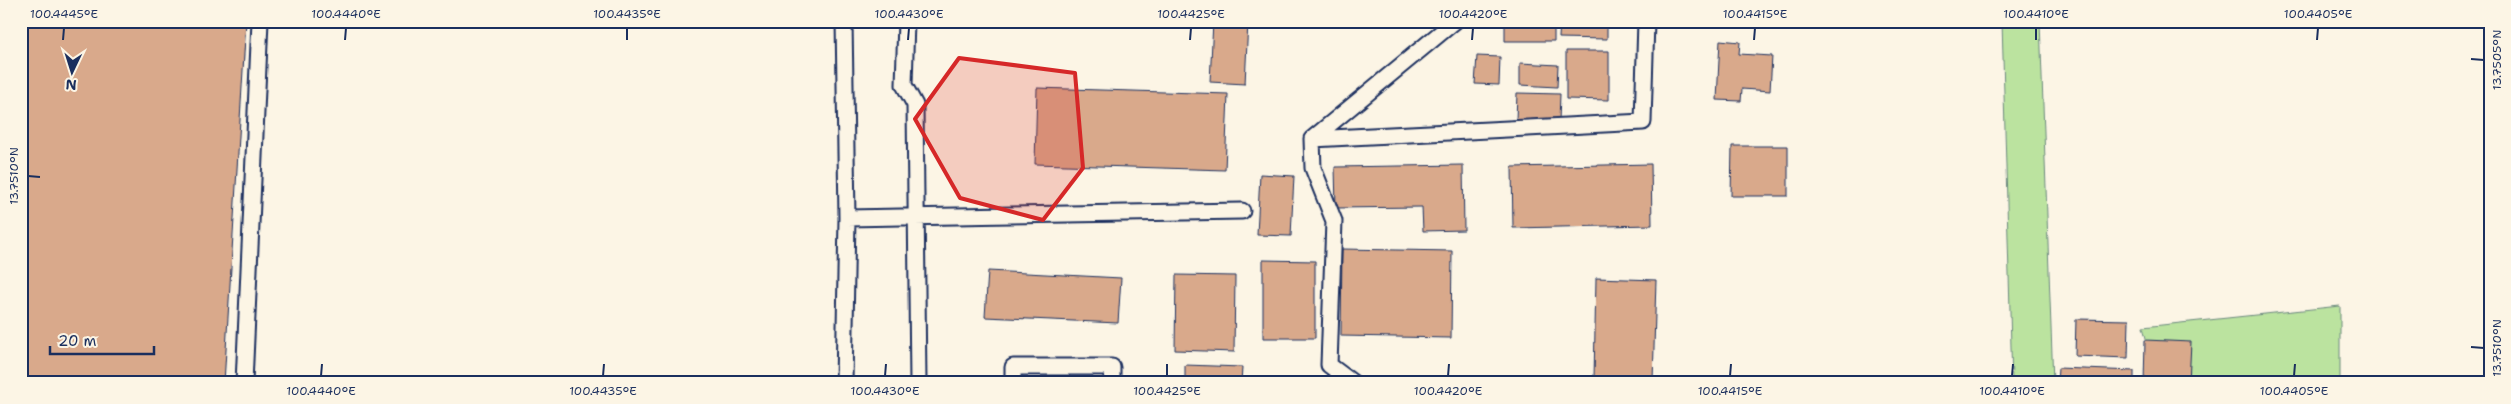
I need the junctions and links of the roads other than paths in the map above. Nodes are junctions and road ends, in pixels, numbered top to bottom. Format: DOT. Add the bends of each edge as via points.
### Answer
graph roads {
  1 [pos="260,21"];
  2 [pos="844,21"];
  3 [pos="906,21"];
  4 [pos="1455,21"];
  5 [pos="1646,21"];
  6 [pos="1312,139"];
  7 [pos="1242,211"];
  8 [pos="916,216"];
  9 [pos="847,218"];
  10 [pos="244,383"];
  11 [pos="844,383"];
  12 [pos="918,383"];
  13 [pos="1013,383"];
  14 [pos="1112,383"];
  15 [pos="1353,383"];
  1 -- 10 [label="lane"];
  2 -- 9 [label="lane"];
  3 -- 8 [label="lane" via="904,85 914,105"];
  4 -- 6 [label="lane"];
  5 -- 6 [label="lane" via="1643,122"];
  6 -- 15 [label="lane" via="1313,168 1334,221 1329,365"];
  7 -- 8 [label="lane"];
  8 -- 9 [label="lane"];
  8 -- 12 [label="lane"];
  9 -- 11 [label="lane"];
  13 -- 14 [label="lane" via="1013,367 1112,367"];
}
